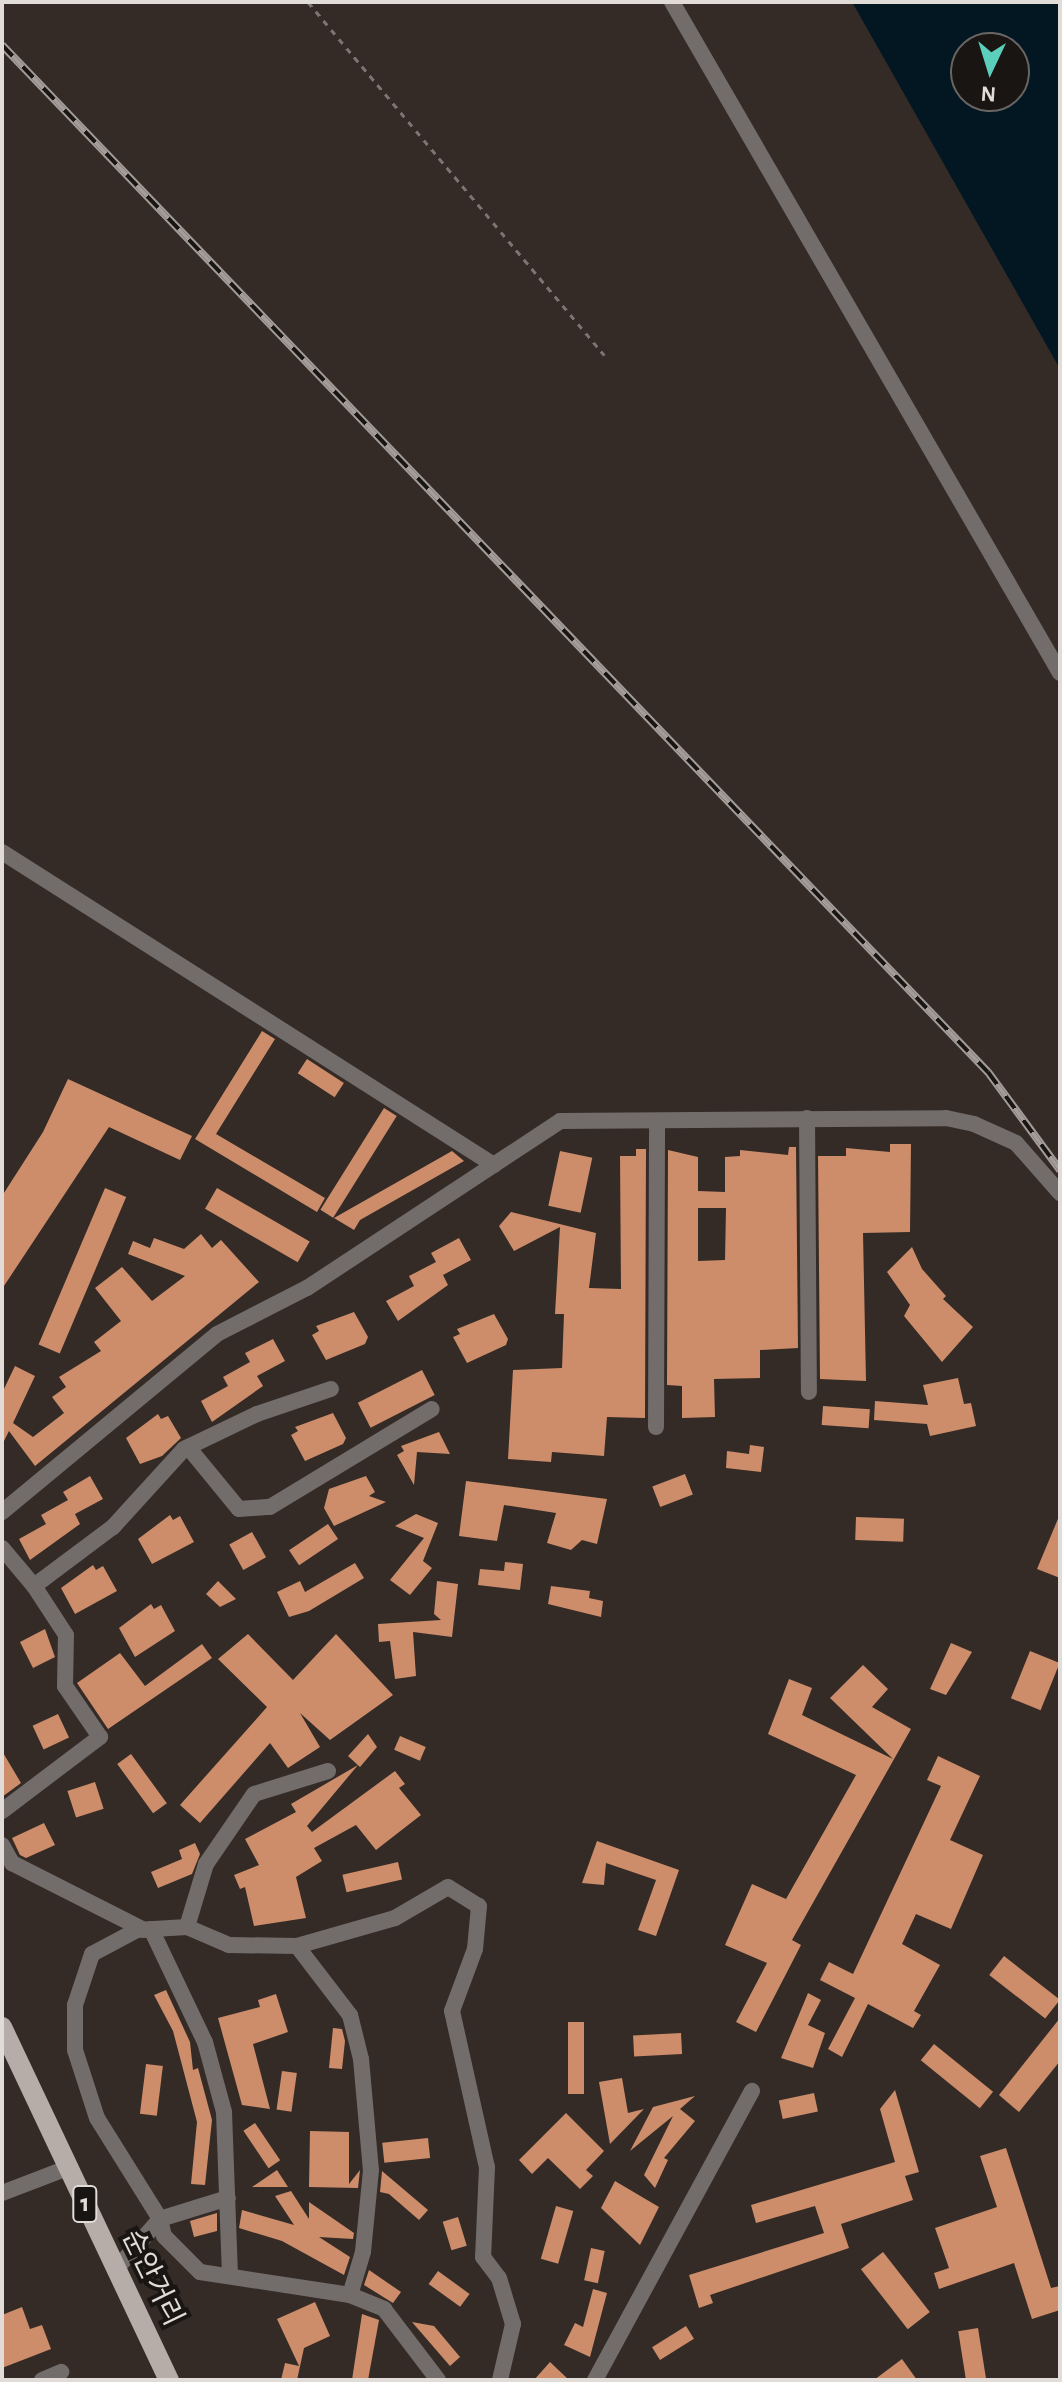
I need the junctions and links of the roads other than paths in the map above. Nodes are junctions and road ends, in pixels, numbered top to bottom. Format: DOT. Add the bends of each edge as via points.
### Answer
graph roads {
  1 [pos="672,2"];
  2 [pos="1060,673"];
  3 [pos="2,852"];
  4 [pos="807,1118"];
  5 [pos="657,1121"];
  6 [pos="494,1165"];
  7 [pos="1060,1193"];
  8 [pos="331,1389"];
  9 [pos="809,1392"];
  10 [pos="432,1409"];
  11 [pos="656,1427"];
  12 [pos="188,1447"];
  13 [pos="2,1512"];
  14 [pos="2,1548"];
  15 [pos="34,1586"];
  16 [pos="328,1771"];
  17 [pos="2,1811"];
  18 [pos="2,1845"];
  19 [pos="187,1927"];
  20 [pos="147,1929"];
  21 [pos="297,1946"];
  22 [pos="2,2027"];
  23 [pos="752,2091"];
  24 [pos="67,2168"];
  25 [pos="2,2193"];
  26 [pos="228,2198"];
  27 [pos="160,2219"];
  28 [pos="117,2268"];
  29 [pos="230,2276"];
  30 [pos="350,2295"];
  31 [pos="61,2372"];
  32 [pos="42,2380"];
  33 [pos="169,2380"];
  34 [pos="438,2380"];
  35 [pos="500,2380"];
  36 [pos="595,2380"];
  1 -- 2 [label="street"];
  3 -- 6 [label="street"];
  4 -- 5 [label="street"];
  4 -- 7 [label="street" via="946,1118 974,1124 1016,1143"];
  4 -- 9 [label="street"];
  5 -- 6 [label="street" via="560,1121"];
  5 -- 11 [label="street"];
  6 -- 13 [label="street" via="307,1288 217,1334"];
  8 -- 12 [label="street" via="257,1414"];
  10 -- 12 [label="street" via="270,1507 239,1509"];
  12 -- 15 [label="street" via="113,1527"];
  14 -- 15 [label="street"];
  15 -- 17 [label="street" via="66,1635 65,1686 100,1737"];
  16 -- 19 [label="street" via="254,1794 206,1864"];
  18 -- 20 [label="street" via="12,1863"];
  19 -- 20 [label="street"];
  19 -- 21 [label="street" via="229,1945"];
  20 -- 26 [label="street" via="205,2042 224,2112"];
  20 -- 27 [label="street" via="92,1954 75,2005 75,2050 97,2118"];
  21 -- 30 [label="street" via="350,2015 361,2059 371,2170 363,2252"];
  21 -- 35 [label="street" via="395,1918 448,1887 479,1906 475,1949 452,2011 487,2167 483,2257 499,2278 513,2324"];
  22 -- 24 [label="main road, 순안거리 / 1"];
  23 -- 36 [label="street"];
  24 -- 25 [label="street"];
  24 -- 28 [label="main road, 순안거리 / 1"];
  26 -- 27 [label="street"];
  26 -- 29 [label="street"];
  27 -- 28 [label="street"];
  27 -- 29 [label="street" via="164,2236 200,2272"];
  28 -- 33 [label="main road, 순안거리 / 1"];
  29 -- 30 [label="street"];
  30 -- 34 [label="street" via="384,2309"];
  31 -- 32 [label="street"];
}
